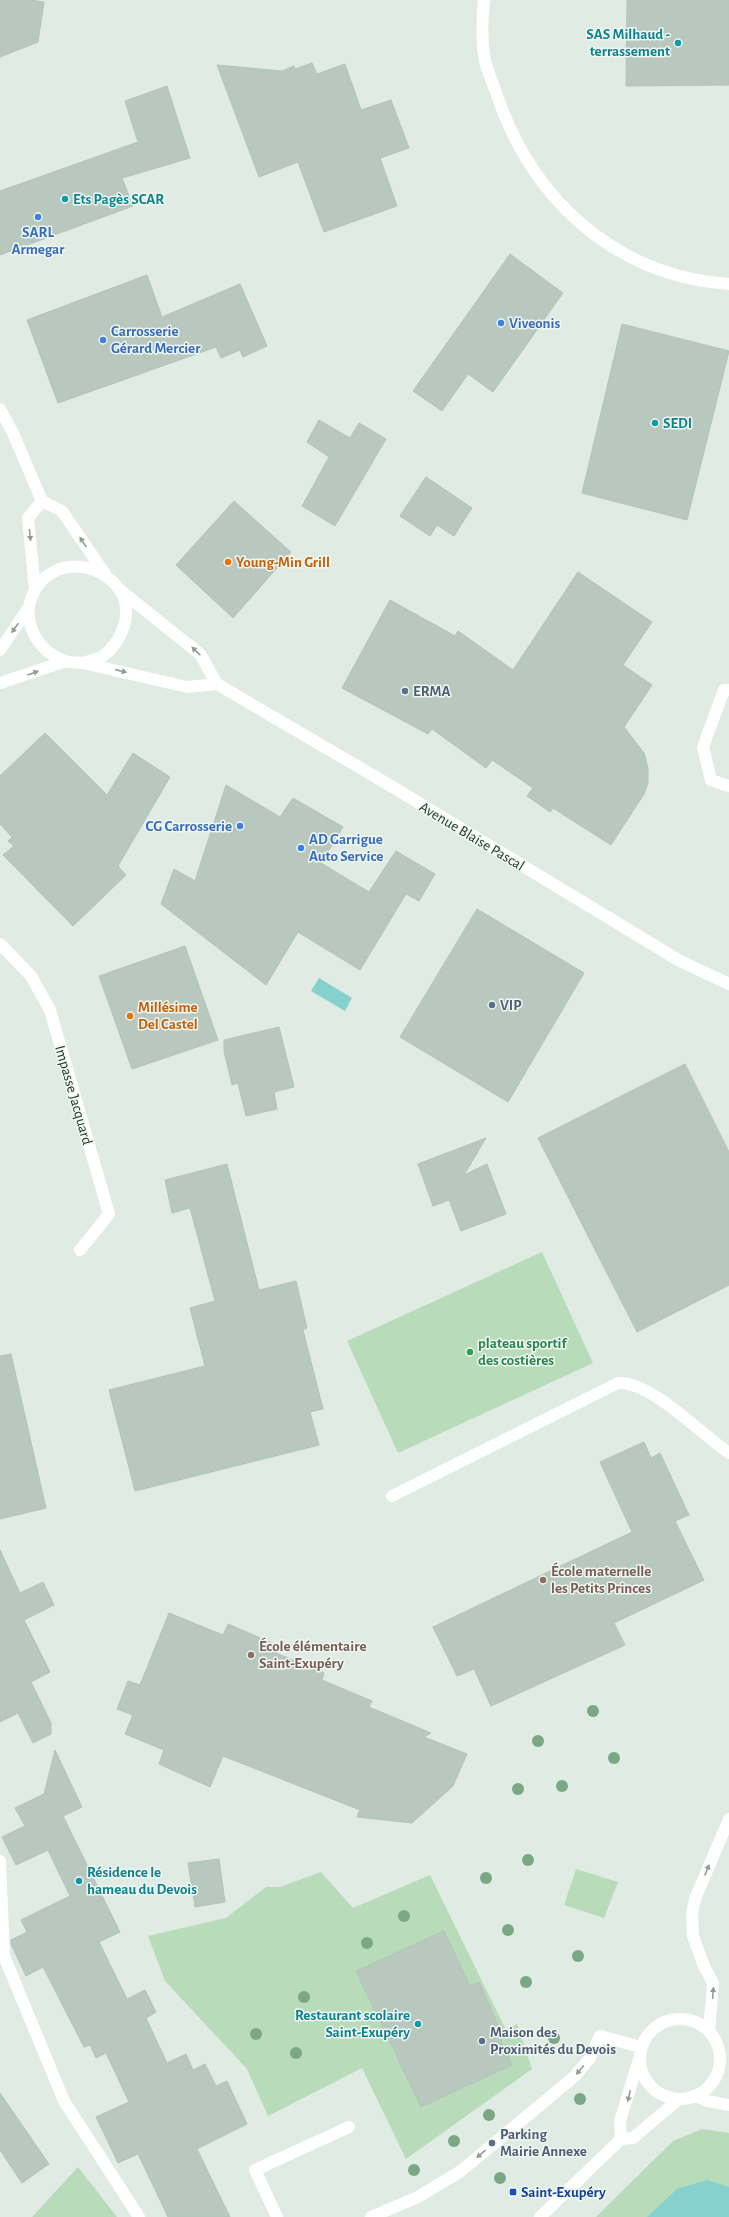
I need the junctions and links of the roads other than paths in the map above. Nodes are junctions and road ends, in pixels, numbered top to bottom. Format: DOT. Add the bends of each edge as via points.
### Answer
graph roads {
  1 [pos="484,0"];
  2 [pos="729,284"];
  3 [pos="0,409"];
  4 [pos="42,501"];
  5 [pos="105,574"];
  6 [pos="36,590"];
  7 [pos="120,590"];
  8 [pos="30,607"];
  9 [pos="0,650"];
  10 [pos="66,661"];
  11 [pos="83,663"];
  12 [pos="0,683"];
  13 [pos="217,684"];
  14 [pos="729,690"];
  15 [pos="729,786"];
  16 [pos="0,944"];
  17 [pos="729,984"];
  18 [pos="80,1250"];
  19 [pos="729,1453"];
  20 [pos="392,1496"];
  21 [pos="729,1819"];
  22 [pos="0,1861"];
  23 [pos="709,2032"];
  24 [pos="718,2049"];
  25 [pos="640,2053"];
  26 [pos="729,2059"];
  27 [pos="696,2096"];
  28 [pos="679,2099"];
  29 [pos="729,2105"];
  30 [pos="349,2127"];
  31 [pos="621,2139"];
  32 [pos="139,2217"];
  33 [pos="277,2217"];
  34 [pos="371,2217"];
  35 [pos="540,2217"];
  1 -- 2 [label="street" via="482,27 485,60 504,116 522,152 545,188 579,224 610,246 644,264 687,279"];
  3 -- 4 [label="street"];
  5 -- 4 [label="street, one-way" via="62,511"];
  4 -- 6 [label="street, one-way" via="28,518"];
  5 -- 6 [label="street" via="87,566 67,566 48,575"];
  5 -- 7 [label="street"];
  6 -- 8 [label="street"];
  7 -- 11 [label="street" via="126,608 124,627 116,644 101,657"];
  13 -- 7 [label="street, Avenue Blaise Pascal, one-way" via="200,654"];
  8 -- 9 [label="street, one-way"];
  8 -- 10 [label="street" via="30,625 37,641 50,654"];
  10 -- 11 [label="street"];
  12 -- 10 [label="street, one-way"];
  11 -- 13 [label="street, one-way" via="187,687"];
  13 -- 17 [label="street, Avenue Blaise Pascal" via="680,961"];
  14 -- 15 [label="street" via="724,690 702,747 711,780"];
  16 -- 18 [label="street, Impasse Jacquard" via="31,976 50,1010 109,1214"];
  19 -- 20 [label="street" via="648,1390 628,1383 618,1383"];
  23 -- 21 [label="street, one-way" via="713,1983 693,1936 692,1914 694,1899"];
  22 -- 32 [label="street" via="4,1956 64,2101"];
  23 -- 24 [label="street"];
  23 -- 25 [label="street" via="689,2020 675,2019 661,2024 650,2032"];
  24 -- 26 [label="street"];
  24 -- 27 [label="street" via="720,2063 716,2077 708,2088"];
  25 -- 28 [label="street" via="645,2078 651,2087 668,2098"];
  25 -- 31 [label="street, one-way" via="620,2121"];
  25 -- 34 [label="street, one-way" via="600,2036 590,2058 574,2076 461,2171 418,2197"];
  27 -- 28 [label="street"];
  27 -- 29 [label="street" via="707,2102"];
  28 -- 31 [label="street" via="632,2138"];
  30 -- 33 [label="street" via="254,2170"];
  31 -- 35 [label="street"];
}
